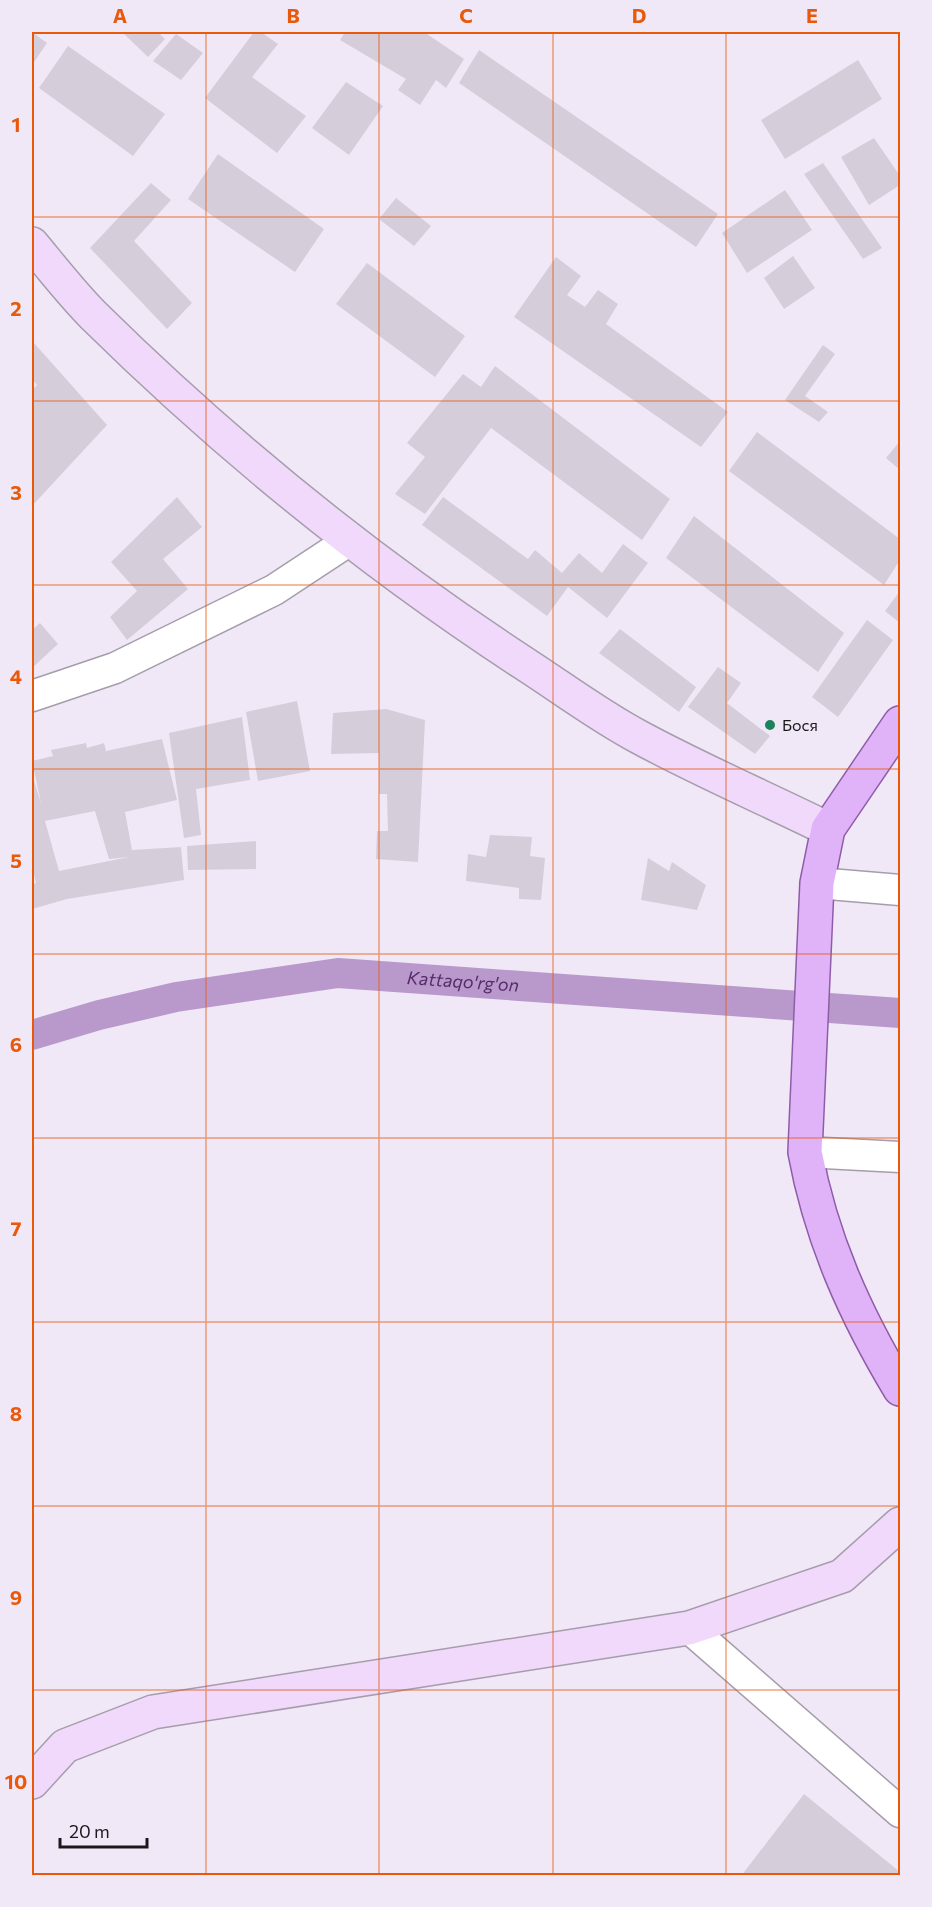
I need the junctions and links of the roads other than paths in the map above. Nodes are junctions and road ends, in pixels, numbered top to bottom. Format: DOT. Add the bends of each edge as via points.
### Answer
graph roads {
  1 [pos="32,244"];
  2 [pos="350,540"];
  3 [pos="32,696"];
  4 [pos="900,723"];
  5 [pos="828,829"];
  6 [pos="817,883"];
  7 [pos="900,890"];
  8 [pos="805,1152"];
  9 [pos="900,1157"];
  10 [pos="900,1389"];
  11 [pos="900,1524"];
  12 [pos="689,1628"];
  13 [pos="32,1782"];
  14 [pos="900,1812"];
  1 -- 2 [label="main road" via="93,314 226,437"];
  2 -- 3 [label="street" via="263,596 114,668"];
  2 -- 5 [label="main road" via="490,641 637,737"];
  4 -- 5 [label="main road"];
  5 -- 6 [label="main road"];
  6 -- 7 [label="street"];
  6 -- 8 [label="main road"];
  8 -- 9 [label="street"];
  8 -- 10 [label="main road" via="813,1194 842,1278"];
  11 -- 12 [label="main road" via="842,1576"];
  12 -- 13 [label="main road" via="153,1712 65,1746"];
  12 -- 14 [label="street"];
}
